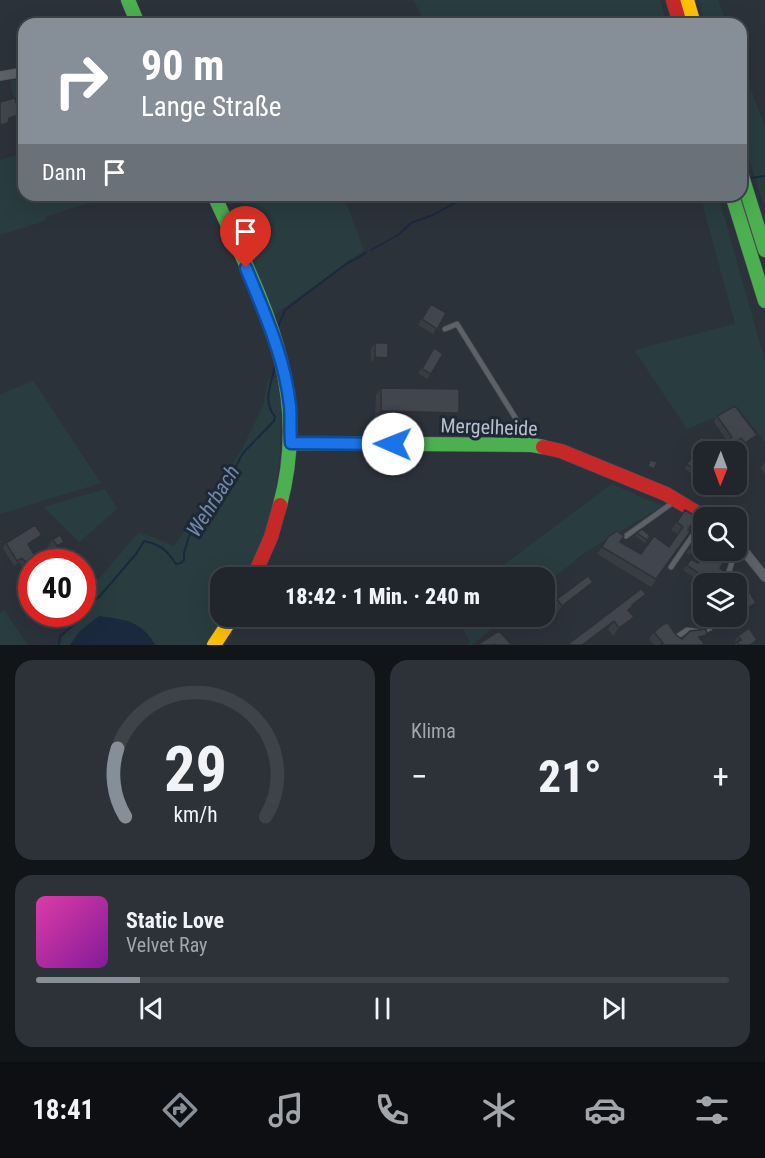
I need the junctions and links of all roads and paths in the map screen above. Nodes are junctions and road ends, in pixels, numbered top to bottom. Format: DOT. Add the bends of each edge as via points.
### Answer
graph roads {
  1 [pos="128,0"];
  2 [pos="673,0"];
  3 [pos="687,0"];
  4 [pos="136,18"];
  5 [pos="678,18"];
  6 [pos="692,18"];
  7 [pos="18,73"];
  8 [pos="0,76"];
  9 [pos="747,193"];
  10 [pos="217,201"];
  11 [pos="735,201"];
  12 [pos="765,250"];
  13 [pos="765,301"];
  14 [pos="445,328"];
  15 [pos="291,443"];
  16 [pos="532,445"];
  17 [pos="677,500"];
  18 [pos="693,510"];
  19 [pos="693,535"];
  20 [pos="626,536"];
  21 [pos="747,554"];
  22 [pos="258,567"];
  23 [pos="671,567"];
  24 [pos="765,576"];
  25 [pos="226,627"];
  26 [pos="710,627"];
  27 [pos="674,639"];
  28 [pos="214,645"];
  1 -- 4 [label="main road"];
  2 -- 5 [label="main road"];
  3 -- 6 [label="main road"];
  7 -- 8 [label="street"];
  9 -- 12 [label="main road"];
  10 -- 15 [label="main road" via="267,318 282,366 290,404"];
  11 -- 13 [label="main road"];
  14 -- 16 [label="lane" via="458,324"];
  15 -- 16 [label="main road, Mergelheide"];
  15 -- 22 [label="main road" via="279,508"];
  16 -- 17 [label="main road, Mergelheide" via="561,451"];
  17 -- 18 [label="main road, Mergelheide"];
  17 -- 20 [label="lane"];
  19 -- 23 [label="lane"];
  21 -- 24 [label="street"];
  25 -- 28 [label="main road"];
  26 -- 27 [label="lane" via="702,632 687,630"];
}
